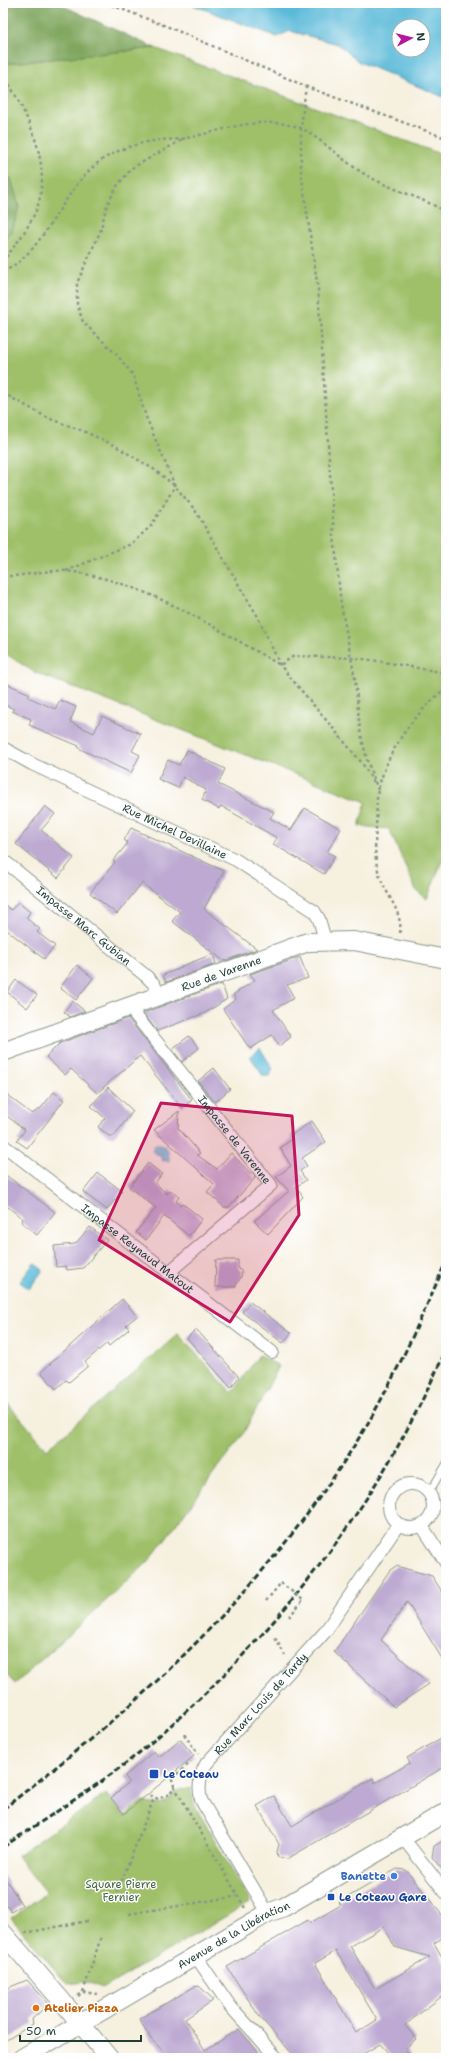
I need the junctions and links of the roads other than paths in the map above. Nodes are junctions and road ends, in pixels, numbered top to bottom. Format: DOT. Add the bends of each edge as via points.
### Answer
graph roads {
  1 [pos="3,748"];
  2 [pos="3,860"];
  3 [pos="324,940"];
  4 [pos="446,959"];
  5 [pos="159,995"];
  6 [pos="128,1006"];
  7 [pos="3,1052"];
  8 [pos="3,1145"];
  9 [pos="168,1273"];
  10 [pos="272,1352"];
  11 [pos="446,1464"];
  12 [pos="429,1493"];
  13 [pos="398,1525"];
  14 [pos="422,1526"];
  15 [pos="446,1563"];
  16 [pos="446,1812"];
  17 [pos="403,1838"];
  18 [pos="446,1893"];
  19 [pos="261,1917"];
  20 [pos="8,1939"];
  21 [pos="195,1955"];
  22 [pos="81,2024"];
  23 [pos="22,2058"];
  24 [pos="109,2058"];
  25 [pos="277,2058"];
  1 -- 3 [label="street, Rue Michel Devillaine" via="236,860 314,912 319,919"];
  2 -- 5 [label="street, Impasse Marc Gubian" via="146,976 154,984"];
  3 -- 4 [label="street, Rue de Varenne" via="354,941"];
  3 -- 5 [label="street, Rue de Varenne" via="296,946"];
  5 -- 6 [label="street, Rue de Varenne"];
  6 -- 7 [label="street, Rue de Varenne"];
  6 -- 9 [label="street, Impasse de Varenne" via="271,1186"];
  8 -- 9 [label="street, Impasse Reynaud Matout"];
  9 -- 10 [label="street, Impasse Reynaud Matout"];
  11 -- 12 [label="lane"];
  12 -- 13 [label="street" via="414,1484 398,1488 389,1502 393,1519"];
  12 -- 14 [label="street" via="434,1507 428,1521"];
  13 -- 14 [label="street" via="410,1529"];
  13 -- 19 [label="street, Rue Marc Louis de Tardy" via="325,1632 203,1760 198,1788 201,1800"];
  14 -- 15 [label="street"];
  16 -- 17 [label="street, Avenue de la Libération"];
  17 -- 18 [label="street"];
  17 -- 19 [label="street, Avenue de la Libération" via="284,1907"];
  19 -- 21 [label="street, Avenue de la Libération"];
  20 -- 22 [label="street"];
  21 -- 22 [label="street, Avenue de la Libération"];
  21 -- 25 [label="street" via="230,2006"];
  22 -- 23 [label="street, Avenue de la Libération"];
  22 -- 24 [label="street"];
}
